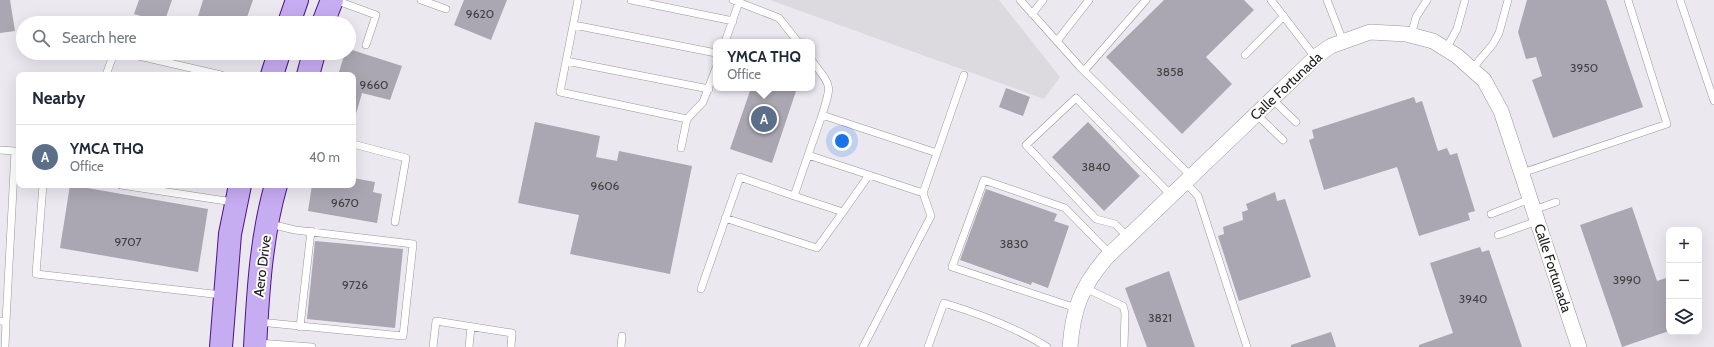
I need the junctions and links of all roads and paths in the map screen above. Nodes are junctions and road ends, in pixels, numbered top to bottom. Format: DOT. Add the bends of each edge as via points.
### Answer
graph roads {
  1 [pos="297,0"];
  2 [pos="332,0"];
  3 [pos="335,0"];
  4 [pos="421,0"];
  5 [pos="578,0"];
  6 [pos="631,0"];
  7 [pos="1020,0"];
  8 [pos="1043,0"];
  9 [pos="1089,0"];
  10 [pos="1146,0"];
  11 [pos="1271,0"];
  12 [pos="1327,0"];
  13 [pos="1427,0"];
  14 [pos="1465,0"];
  15 [pos="1508,0"];
  16 [pos="1628,0"];
  17 [pos="1680,0"];
  18 [pos="736,1"];
  19 [pos="446,9"];
  20 [pos="1032,14"];
  21 [pos="291,16"];
  22 [pos="326,16"];
  23 [pos="1284,16"];
  24 [pos="733,21"];
  25 [pos="574,25"];
  26 [pos="1411,36"];
  27 [pos="726,39"];
  28 [pos="796,39"];
  29 [pos="1057,41"];
  30 [pos="1343,41"];
  31 [pos="366,45"];
  32 [pos="1446,49"];
  33 [pos="713,52"];
  34 [pos="1245,55"];
  35 [pos="1315,57"];
  36 [pos="111,60"];
  37 [pos="156,60"];
  38 [pos="277,60"];
  39 [pos="312,60"];
  40 [pos="566,61"];
  41 [pos="815,65"];
  42 [pos="1472,69"];
  43 [pos="1084,71"];
  44 [pos="107,72"];
  45 [pos="208,72"];
  46 [pos="273,72"];
  47 [pos="309,72"];
  48 [pos="713,76"];
  49 [pos="964,76"];
  50 [pos="708,89"];
  51 [pos="1272,98"];
  52 [pos="1714,101"];
  53 [pos="1256,114"];
  54 [pos="822,115"];
  55 [pos="687,119"];
  56 [pos="1296,122"];
  57 [pos="1283,140"];
  58 [pos="356,145"];
  59 [pos="681,148"];
  60 [pos="0,150"];
  61 [pos="937,153"];
  62 [pos="808,155"];
  63 [pos="1522,173"];
  64 [pos="869,175"];
  65 [pos="1188,179"];
  66 [pos="43,188"];
  67 [pos="160,188"];
  68 [pos="275,188"];
  69 [pos="923,193"];
  70 [pos="238,194"];
  71 [pos="1171,195"];
  72 [pos="794,196"];
  73 [pos="1556,202"];
  74 [pos="1534,210"];
  75 [pos="843,212"];
  76 [pos="1490,214"];
  77 [pos="725,218"];
  78 [pos="395,222"];
  79 [pos="268,223"];
  80 [pos="311,231"];
  81 [pos="1498,236"];
  82 [pos="1128,237"];
  83 [pos="1110,254"];
  84 [pos="1085,288"];
  85 [pos="701,289"];
  86 [pos="224,295"];
  87 [pos="1076,308"];
  88 [pos="3,321"];
  89 [pos="300,327"];
  90 [pos="471,327"];
  91 [pos="622,336"];
  92 [pos="256,337"];
  93 [pos="1039,345"];
  94 [pos="5,347"];
  95 [pos="221,347"];
  96 [pos="312,347"];
  97 [pos="433,347"];
  98 [pos="469,347"];
  99 [pos="511,347"];
  100 [pos="621,347"];
  101 [pos="863,347"];
  102 [pos="928,347"];
  103 [pos="1047,347"];
  104 [pos="1070,347"];
  105 [pos="1124,347"];
  106 [pos="1247,347"];
  107 [pos="1579,347"];
  1 -- 21 [label="main road"];
  2 -- 22 [label="main road"];
  3 -- 31 [label="lane" via="376,15"];
  4 -- 19 [label="lane"];
  5 -- 25 [label="lane"];
  6 -- 24 [label="lane"];
  7 -- 20 [label="lane"];
  8 -- 20 [label="lane"];
  9 -- 29 [label="lane"];
  10 -- 43 [label="lane"];
  11 -- 23 [label="lane"];
  12 -- 30 [label="lane"];
  13 -- 26 [label="lane" via="1416,17"];
  14 -- 32 [label="lane" via="1457,29"];
  15 -- 42 [label="lane" via="1493,44"];
  16 -- 63 [label="lane" via="1667,124"];
  17 -- 52 [label="lane"];
  18 -- 24 [label="lane"];
  18 -- 28 [label="lane" via="779,18"];
  20 -- 29 [label="lane"];
  23 -- 34 [label="lane"];
  23 -- 35 [label="lane"];
  24 -- 27 [label="lane"];
  25 -- 33 [label="lane"];
  25 -- 40 [label="lane"];
  26 -- 30 [label="street, Calle Fortunada" via="1370,32"];
  26 -- 32 [label="street, Calle Fortunada" via="1433,41"];
  29 -- 43 [label="lane"];
  30 -- 35 [label="street, Calle Fortunada"];
  32 -- 42 [label="street, Calle Fortunada"];
  35 -- 51 [label="street, Calle Fortunada"];
  36 -- 44 [label="lane"];
  37 -- 45 [label="lane"];
  38 -- 46 [label="main road"];
  39 -- 47 [label="main road"];
  40 -- 50 [label="lane"];
  40 -- 55 [label="lane" via="560,92"];
  41 -- 54 [label="lane" via="828,82 829,92"];
  42 -- 63 [label="street, Calle Fortunada" via="1484,80 1501,111"];
  43 -- 65 [label="lane"];
  48 -- 50 [label="lane"];
  49 -- 61 [label="lane"];
  50 -- 55 [label="lane" via="704,102"];
  51 -- 53 [label="street, Calle Fortunada"];
  51 -- 56 [label="lane"];
  53 -- 57 [label="lane"];
  53 -- 65 [label="street, Calle Fortunada"];
  54 -- 61 [label="lane"];
  54 -- 62 [label="lane"];
  55 -- 59 [label="lane"];
  58 -- 78 [label="lane" via="406,158"];
  60 -- 88 [label="lane" via="15,151"];
  61 -- 69 [label="lane"];
  62 -- 64 [label="lane"];
  62 -- 72 [label="lane"];
  63 -- 74 [label="street, Calle Fortunada"];
  64 -- 69 [label="lane"];
  64 -- 75 [label="lane"];
  65 -- 71 [label="street, Calle Fortunada"];
  65 -- 106 [label="lane" via="1198,196"];
  66 -- 86 [label="lane" via="36,274"];
  67 -- 70 [label="lane"];
  68 -- 79 [label="main road, Aero Drive"];
  69 -- 101 [label="lane" via="931,216"];
  70 -- 86 [label="main road" via="230,234"];
  71 -- 82 [label="street, Calle Fortunada"];
  71 -- 82 [label="lane" via="1076,98 1026,145 1096,219 1115,224"];
  72 -- 75 [label="lane"];
  72 -- 77 [label="lane" via="740,177"];
  73 -- 74 [label="lane"];
  74 -- 76 [label="lane"];
  74 -- 81 [label="lane"];
  74 -- 107 [label="street, Calle Fortunada"];
  75 -- 77 [label="lane" via="817,248"];
  77 -- 85 [label="lane"];
  79 -- 80 [label="lane"];
  79 -- 92 [label="main road, Aero Drive"];
  80 -- 89 [label="lane"];
  80 -- 89 [label="lane" via="413,244 403,336"];
  82 -- 83 [label="street, Calle Fortunada"];
  83 -- 84 [label="street, Calle Fortunada" via="1091,276"];
  83 -- 87 [label="lane" via="1065,208 984,180 952,267"];
  84 -- 87 [label="street, Calle Fortunada"];
  84 -- 105 [label="lane" via="1123,306 1126,313"];
  86 -- 95 [label="main road"];
  87 -- 104 [label="street, Calle Fortunada"];
  88 -- 94 [label="lane"];
  89 -- 92 [label="lane"];
  90 -- 97 [label="lane" via="436,321"];
  90 -- 98 [label="lane"];
  90 -- 99 [label="lane" via="512,333"];
  91 -- 100 [label="lane"];
  92 -- 96 [label="lane"];
  93 -- 102 [label="lane" via="1027,334 974,312 944,303"];
  93 -- 103 [label="lane"];
}
